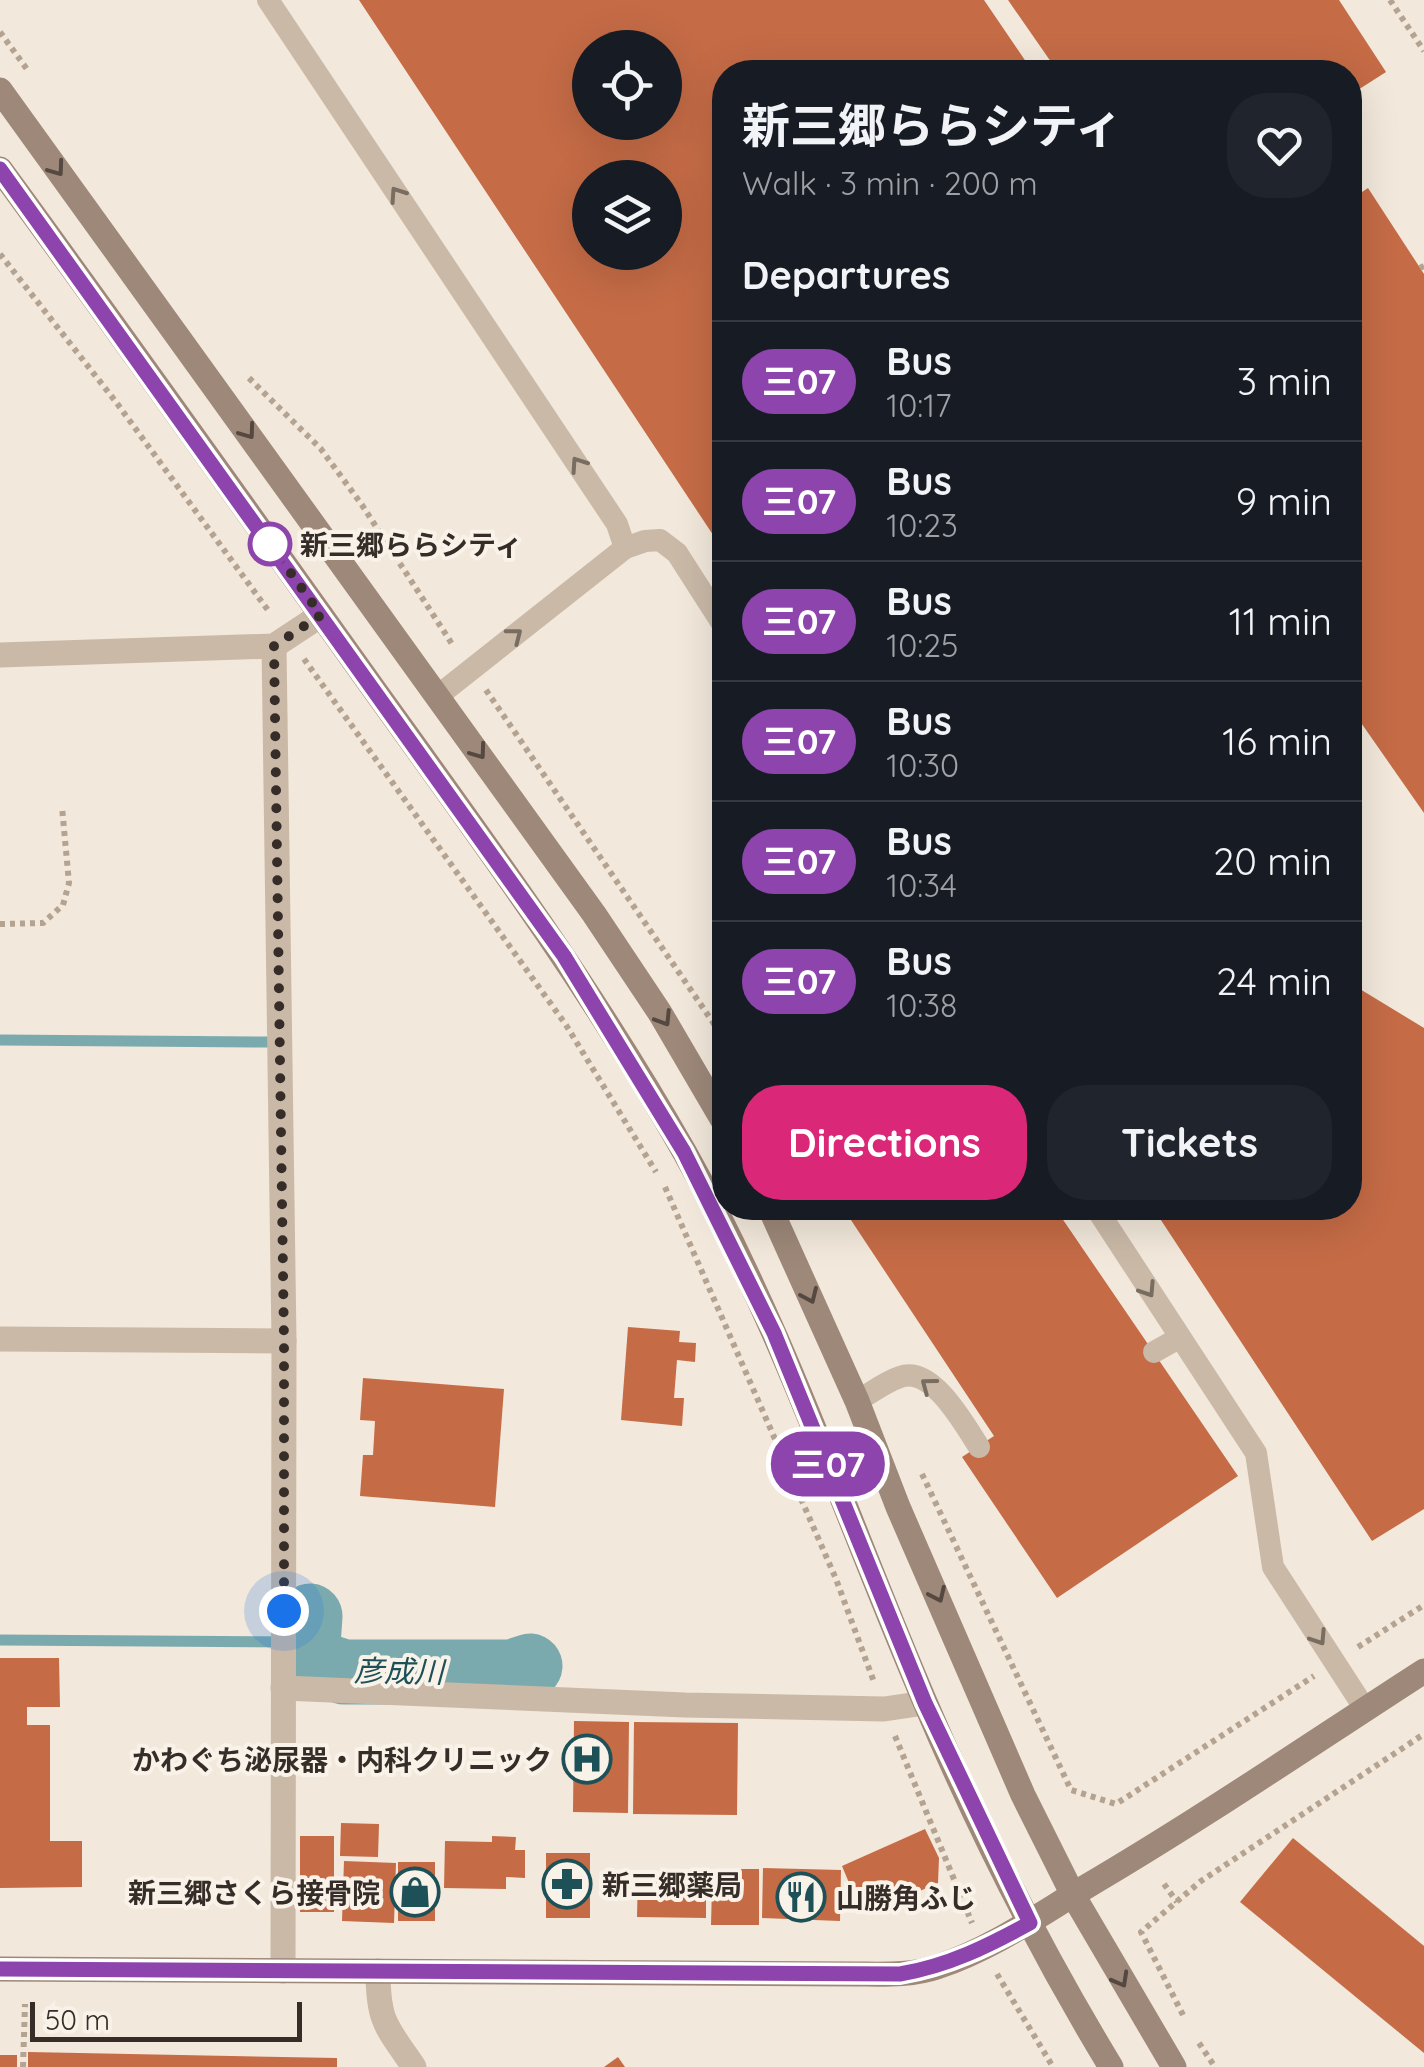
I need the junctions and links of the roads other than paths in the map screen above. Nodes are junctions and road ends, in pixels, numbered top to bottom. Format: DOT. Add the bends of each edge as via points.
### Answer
graph roads {
  1 [pos="268,0"];
  2 [pos="0,90"];
  3 [pos="0,170"];
  4 [pos="625,548"];
  5 [pos="712,608"];
  6 [pos="321,615"];
  7 [pos="280,642"];
  8 [pos="0,655"];
  9 [pos="439,696"];
  10 [pos="712,1102"];
  11 [pos="712,1208"];
  12 [pos="718,1220"];
  13 [pos="775,1220"];
  14 [pos="1104,1220"];
  15 [pos="1179,1338"];
  16 [pos="0,1339"];
  17 [pos="284,1341"];
  18 [pos="1154,1352"];
  19 [pos="857,1401"];
  20 [pos="978,1447"];
  21 [pos="1424,1671"];
  22 [pos="284,1688"];
  23 [pos="925,1703"];
  24 [pos="1365,1709"];
  25 [pos="1073,1895"];
  26 [pos="1030,1923"];
  27 [pos="0,1969"];
  28 [pos="283,1970"];
  29 [pos="378,1971"];
  30 [pos="414,2067"];
  31 [pos="1112,2067"];
  32 [pos="1174,2067"];
  4 -- 1 [label="lane, one-way" via="618,524"];
  2 -- 9 [label="street, one-way"];
  3 -- 6 [label="street"];
  4 -- 5 [label="lane" via="660,540"];
  9 -- 4 [label="lane, one-way"];
  6 -- 7 [label="street"];
  6 -- 11 [label="street" via="564,956"];
  7 -- 8 [label="street"];
  7 -- 17 [label="street"];
  9 -- 10 [label="street, one-way" via="605,930"];
  12 -- 23 [label="street" via="774,1333"];
  13 -- 19 [label="street, one-way"];
  14 -- 15 [label="lane, one-way"];
  15 -- 18 [label="lane"];
  15 -- 24 [label="lane, one-way" via="1256,1454 1272,1568"];
  16 -- 17 [label="street"];
  17 -- 22 [label="street"];
  20 -- 19 [label="lane, one-way" via="973,1421 914,1375"];
  19 -- 25 [label="street, one-way" via="1023,1794"];
  21 -- 24 [label="street"];
  22 -- 23 [label="street" via="884,1709"];
  22 -- 28 [label="street"];
  23 -- 26 [label="street"];
  24 -- 25 [label="street"];
  25 -- 26 [label="street"];
  25 -- 32 [label="street, one-way"];
  26 -- 29 [label="street" via="982,1949 900,1974"];
  26 -- 31 [label="street"];
  27 -- 28 [label="street"];
  28 -- 29 [label="street"];
  29 -- 30 [label="street" via="382,2020"];
}
